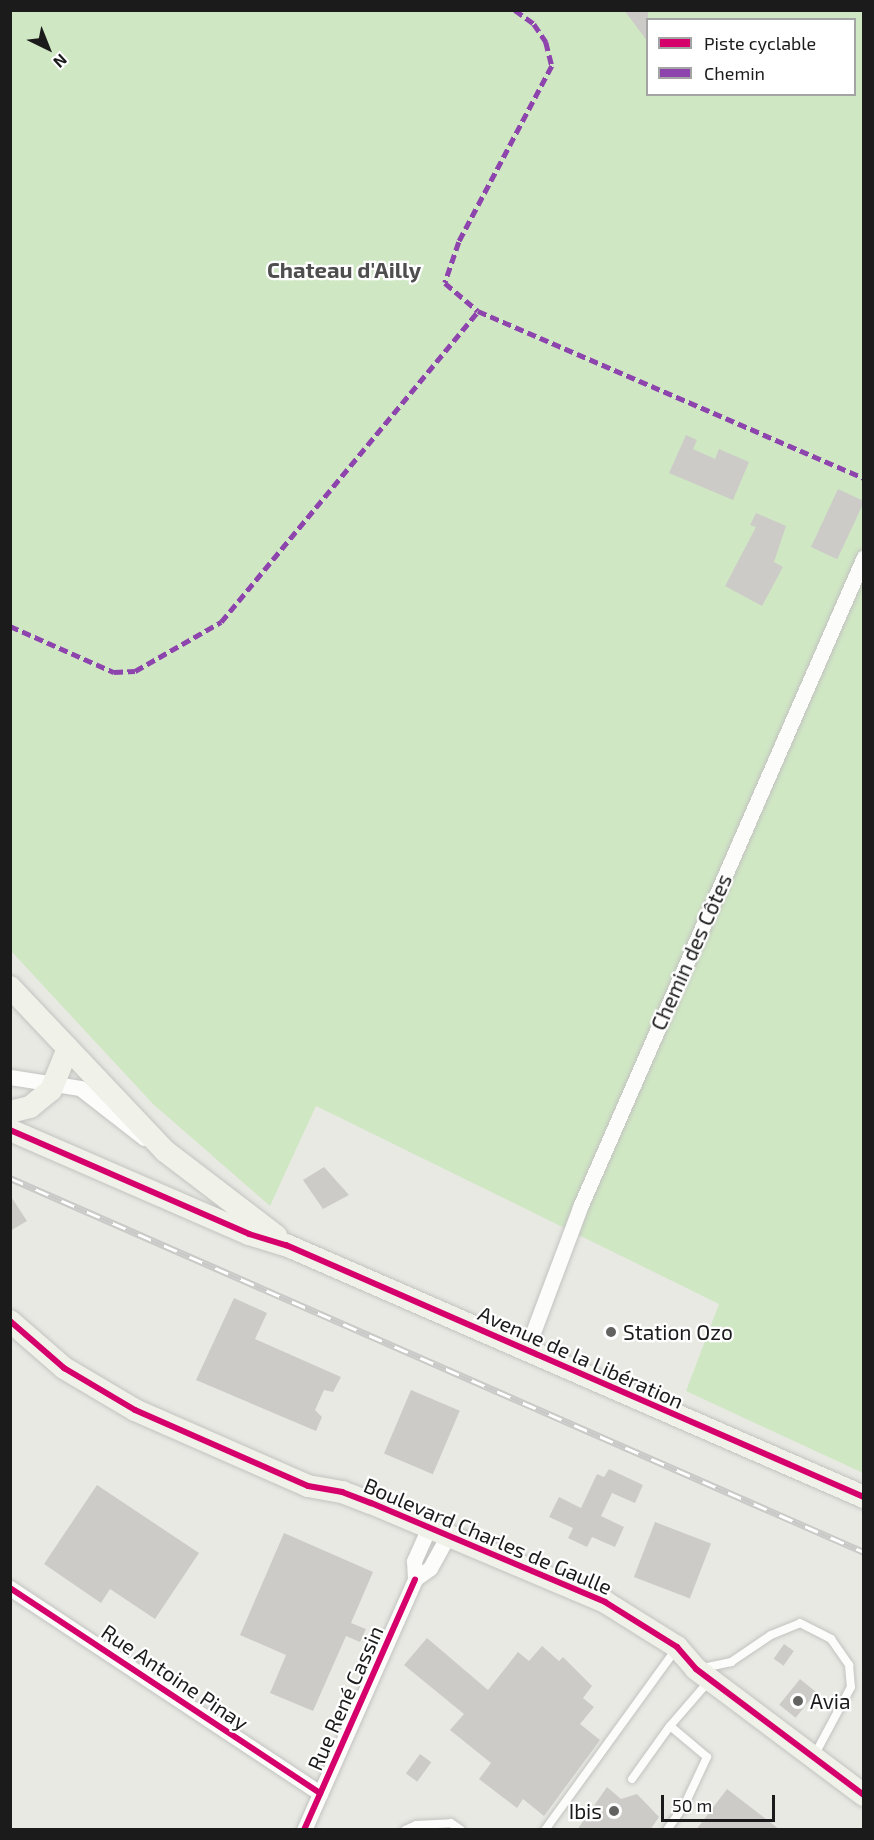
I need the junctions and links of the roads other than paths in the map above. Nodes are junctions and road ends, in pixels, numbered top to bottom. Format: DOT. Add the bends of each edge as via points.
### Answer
graph roads {
  1 [pos="864,557"];
  2 [pos="10,987"];
  3 [pos="68,1048"];
  4 [pos="10,1077"];
  5 [pos="55,1082"];
  6 [pos="10,1112"];
  7 [pos="10,1130"];
  8 [pos="165,1151"];
  9 [pos="286,1245"];
  10 [pos="10,1321"];
  11 [pos="526,1351"];
  12 [pos="864,1497"];
  13 [pos="435,1538"];
  14 [pos="10,1588"];
  15 [pos="673,1653"];
  16 [pos="703,1675"];
  17 [pos="670,1726"];
  18 [pos="813,1758"];
  19 [pos="632,1779"];
  20 [pos="320,1793"];
  21 [pos="864,1795"];
  22 [pos="304,1830"];
  23 [pos="405,1830"];
  24 [pos="461,1830"];
  25 [pos="545,1830"];
  26 [pos="667,1830"];
  1 -- 11 [label="street, Chemin des Côtes" via="580,1207"];
  2 -- 3 [label="street"];
  3 -- 5 [label="street"];
  3 -- 8 [label="street"];
  4 -- 5 [label="street"];
  5 -- 6 [label="street" via="41,1100"];
  5 -- 8 [label="street" via="95,1097 128,1128"];
  7 -- 9 [label="street" via="249,1234"];
  8 -- 9 [label="street"];
  9 -- 11 [label="street, Avenue de la Libération"];
  10 -- 13 [label="street, Boulevard Charles de Gaulle" via="64,1368 98,1390 308,1486 336,1506"];
  11 -- 12 [label="street, Avenue de la Libération"];
  13 -- 15 [label="street, Boulevard Charles de Gaulle"];
  13 -- 20 [label="street, Rue René Cassin" via="414,1561 415,1579"];
  14 -- 20 [label="street, Rue Antoine Pinay"];
  15 -- 16 [label="street, Boulevard Charles de Gaulle"];
  15 -- 25 [label="lane"];
  16 -- 17 [label="lane"];
  16 -- 18 [label="street, Boulevard Charles de Gaulle"];
  16 -- 18 [label="lane" via="771,1635 800,1623 831,1639 849,1665 851,1687"];
  17 -- 19 [label="lane"];
  17 -- 26 [label="lane" via="707,1757 685,1804"];
  18 -- 21 [label="street, Boulevard Charles de Gaulle"];
  20 -- 22 [label="street, Rue René Cassin"];
  23 -- 24 [label="lane" via="416,1825 451,1823"];
}
